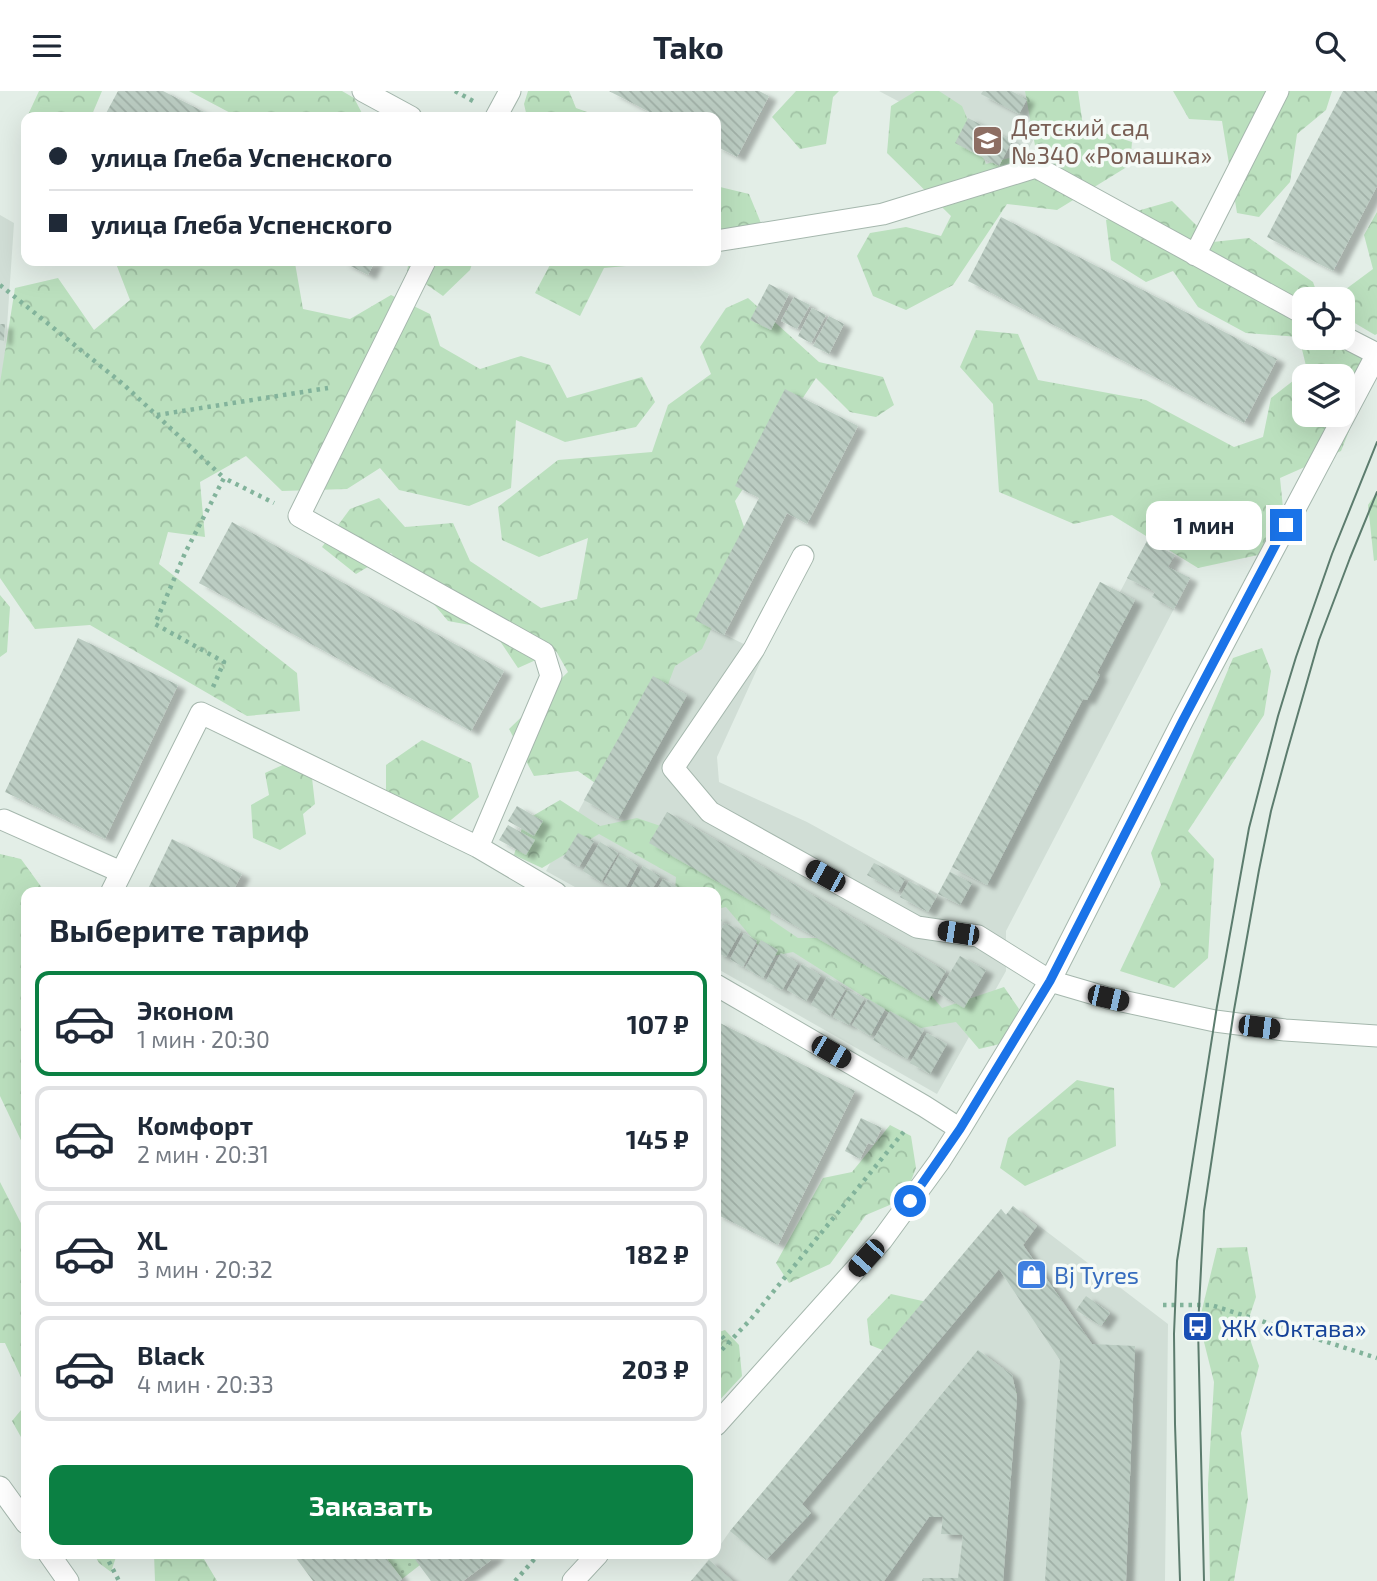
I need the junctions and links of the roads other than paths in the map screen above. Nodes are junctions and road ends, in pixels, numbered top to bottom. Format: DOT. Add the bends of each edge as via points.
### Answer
graph roads {
  1 [pos="363,91"];
  2 [pos="510,91"];
  3 [pos="1278,91"];
  4 [pos="402,112"];
  5 [pos="501,112"];
  6 [pos="721,240"];
  7 [pos="1195,255"];
  8 [pos="423,266"];
  9 [pos="1292,308"];
  10 [pos="1355,343"];
  11 [pos="1377,354"];
  12 [pos="803,556"];
  13 [pos="4,820"];
  14 [pos="478,847"];
  15 [pos="121,873"];
  16 [pos="114,887"];
  17 [pos="546,887"];
  18 [pos="1050,981"];
  19 [pos="721,988"];
  20 [pos="1377,1036"];
  21 [pos="960,1129"];
  22 [pos="721,1419"];
  23 [pos="0,1487"];
  24 [pos="21,1516"];
  25 [pos="53,1559"];
  26 [pos="593,1559"];
  27 [pos="68,1581"];
  28 [pos="573,1581"];
  1 -- 4 [label="street"];
  2 -- 5 [label="street"];
  3 -- 7 [label="street"];
  6 -- 7 [label="street" via="883,214 1036,167"];
  7 -- 9 [label="street"];
  8 -- 14 [label="street" via="299,516 544,653 551,676"];
  10 -- 11 [label="street"];
  11 -- 18 [label="street"];
  12 -- 18 [label="street" via="754,649 673,768 710,812 917,927 978,936"];
  13 -- 15 [label="street"];
  14 -- 15 [label="street" via="201,713"];
  14 -- 17 [label="street"];
  15 -- 16 [label="street"];
  18 -- 20 [label="street" via="1215,1021"];
  18 -- 21 [label="street"];
  19 -- 21 [label="street"];
  21 -- 22 [label="street" via="882,1240"];
  23 -- 24 [label="street"];
  25 -- 27 [label="street"];
  26 -- 28 [label="street"];
}
